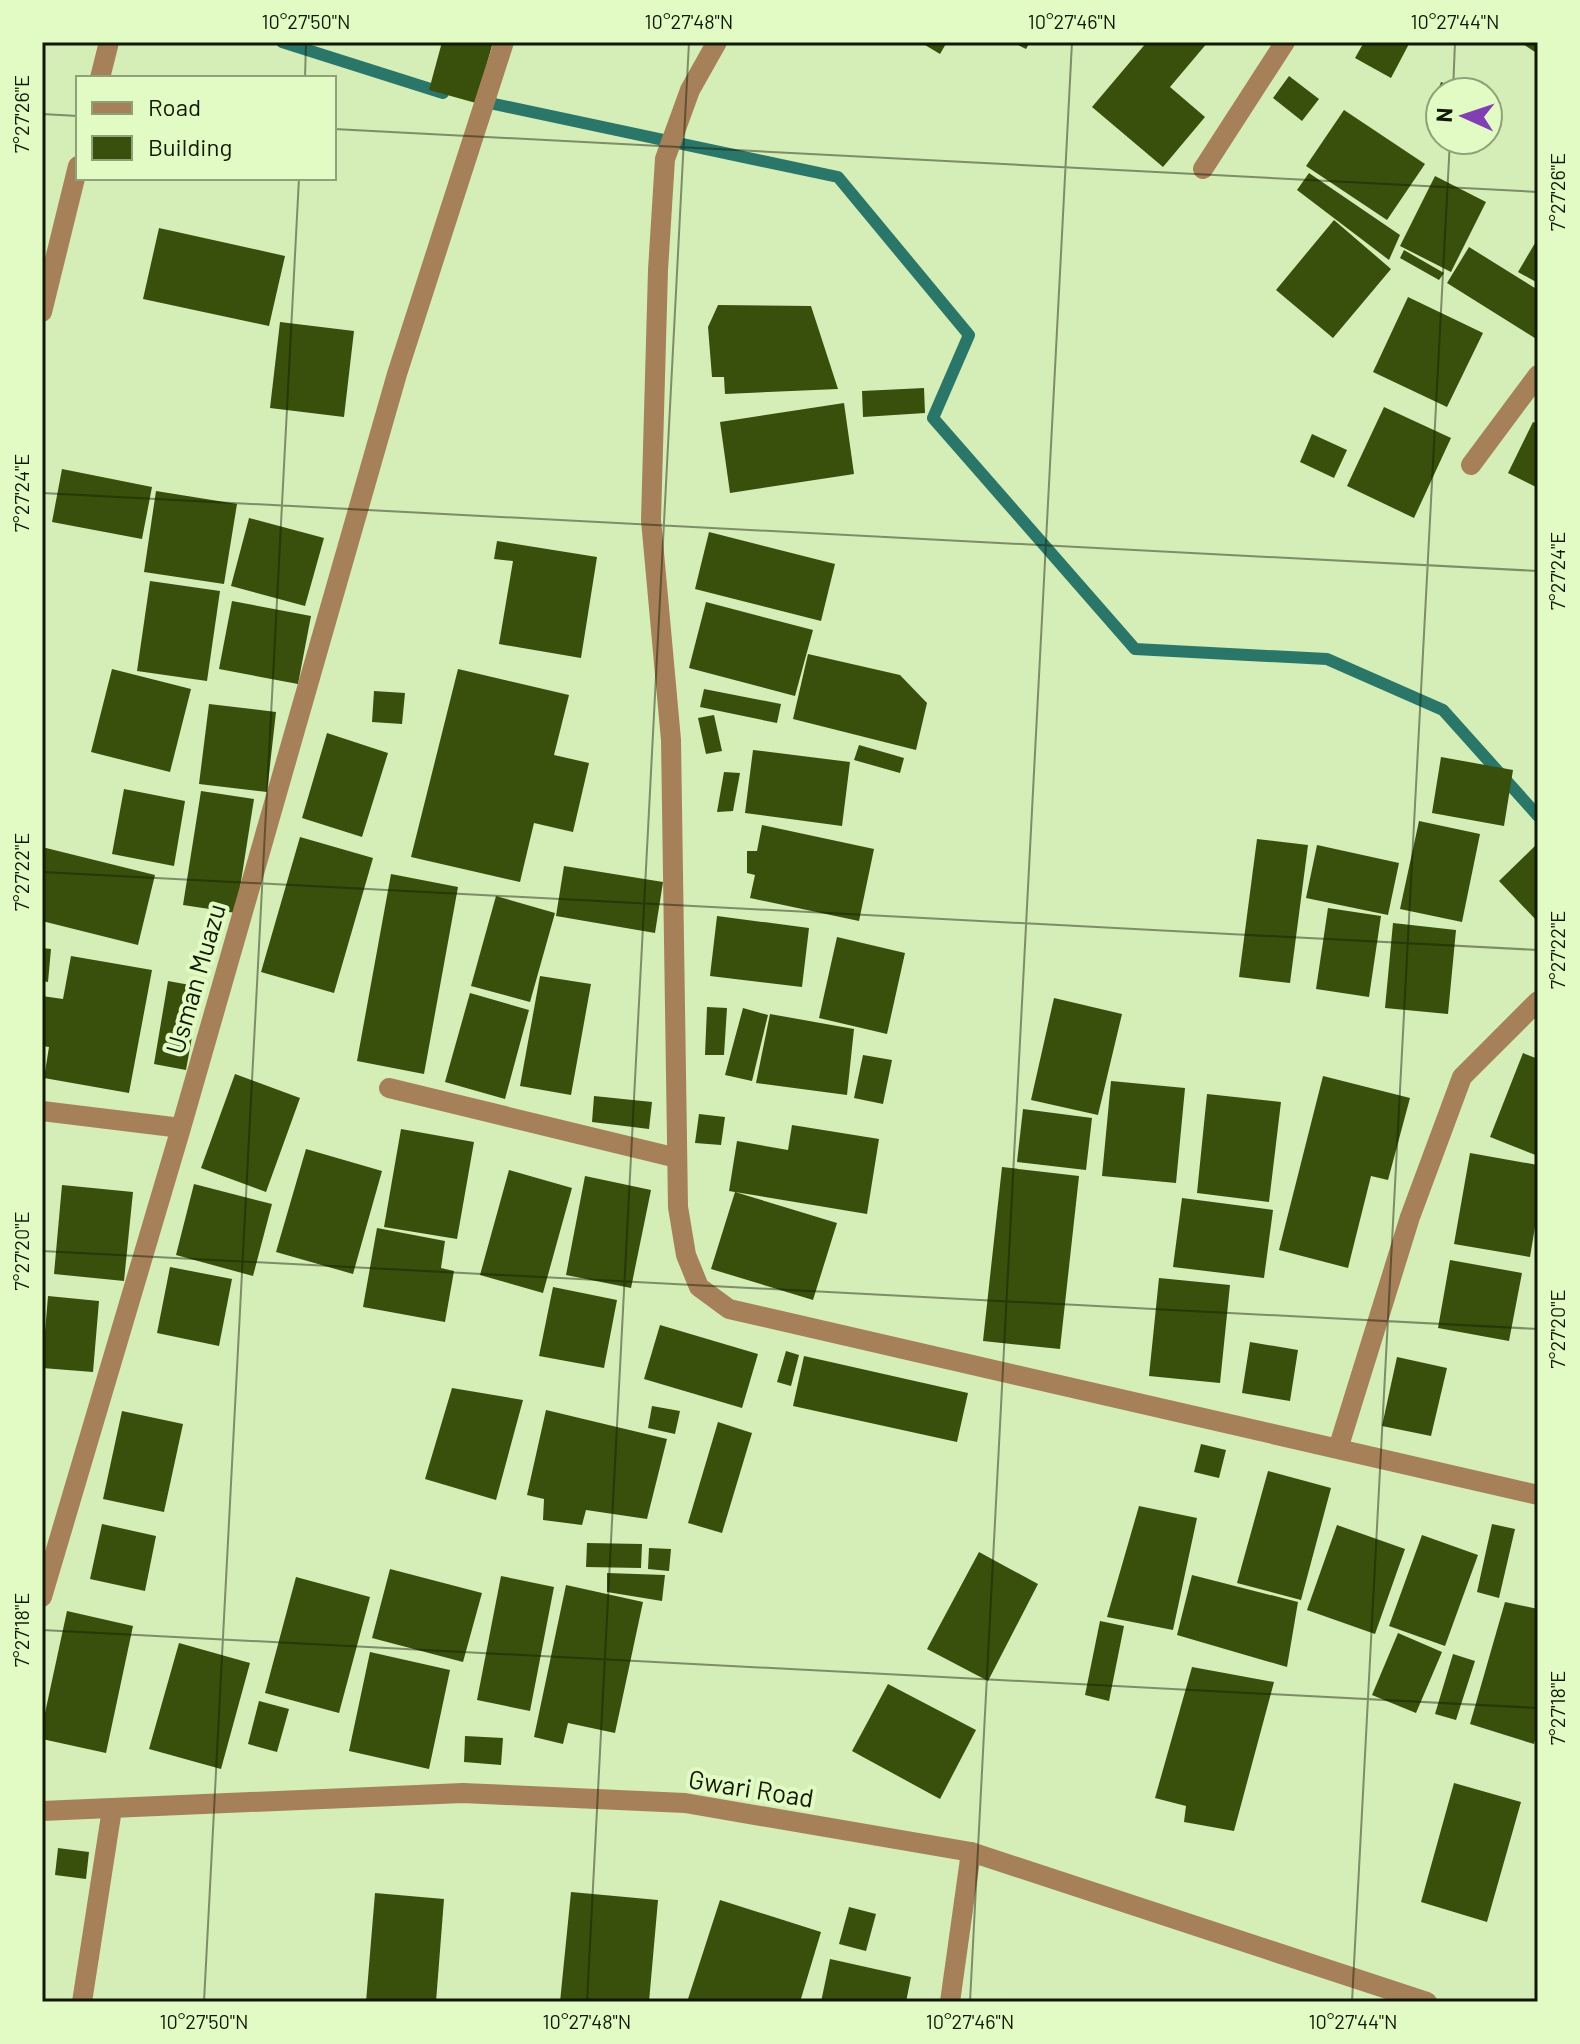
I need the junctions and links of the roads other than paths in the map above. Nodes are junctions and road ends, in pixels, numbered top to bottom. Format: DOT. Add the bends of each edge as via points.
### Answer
graph roads {
  1 [pos="109,42"];
  2 [pos="504,42"];
  3 [pos="717,42"];
  4 [pos="1285,42"];
  5 [pos="100,76"];
  6 [pos="1203,169"];
  7 [pos="76,174"];
  8 [pos="42,312"];
  9 [pos="1538,375"];
  10 [pos="1471,465"];
  11 [pos="1538,1001"];
  12 [pos="389,1088"];
  13 [pos="42,1111"];
  14 [pos="181,1128"];
  15 [pos="677,1158"];
  16 [pos="1338,1449"];
  17 [pos="1538,1495"];
  18 [pos="42,1597"];
  19 [pos="112,1809"];
  20 [pos="42,1811"];
  21 [pos="971,1852"];
  22 [pos="82,2002"];
  23 [pos="950,2002"];
  24 [pos="1427,2002"];
  1 -- 5 [label="street"];
  2 -- 14 [label="street, Usman Muazu" via="397,374"];
  3 -- 15 [label="street" via="690,90 665,159 658,270 651,520 671,740"];
  4 -- 6 [label="street"];
  7 -- 8 [label="street"];
  9 -- 10 [label="street"];
  11 -- 16 [label="street" via="1462,1077 1410,1217"];
  12 -- 15 [label="street"];
  13 -- 14 [label="street"];
  14 -- 18 [label="street, Usman Muazu"];
  15 -- 16 [label="street" via="686,1255 699,1287 729,1309"];
  16 -- 17 [label="street"];
  19 -- 20 [label="street, Gwari Road"];
  19 -- 21 [label="street, Gwari Road" via="463,1793 553,1796 685,1803"];
  19 -- 22 [label="street"];
  21 -- 23 [label="street"];
  21 -- 24 [label="street, Gwari Road"];
}
